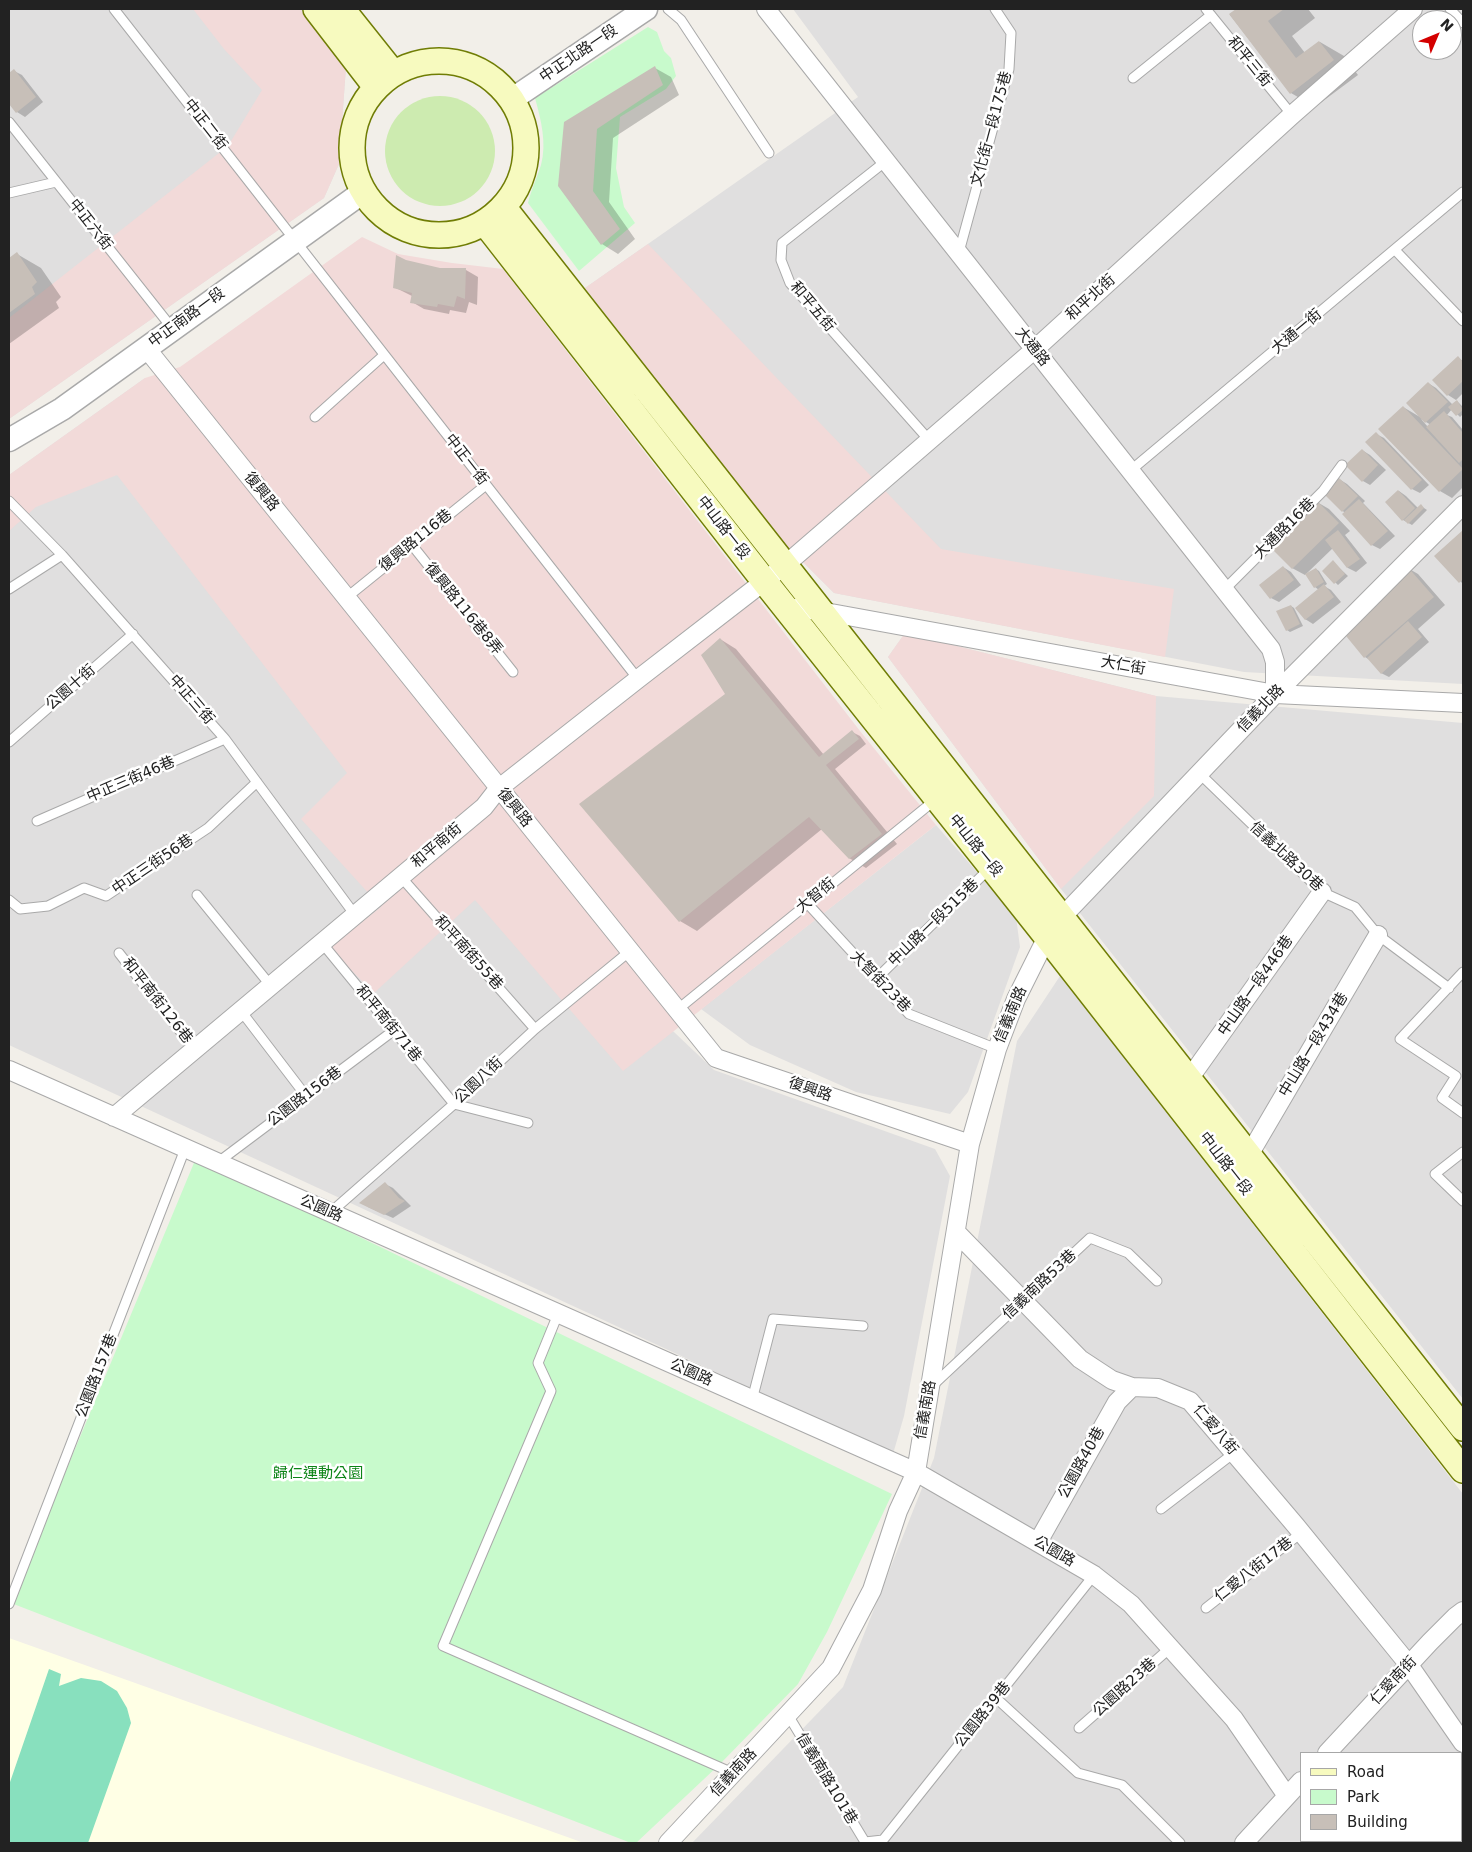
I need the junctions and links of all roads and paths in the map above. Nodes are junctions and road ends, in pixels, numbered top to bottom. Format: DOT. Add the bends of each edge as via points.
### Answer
graph roads {
  1 [pos="114,9"];
  2 [pos="316,9"];
  3 [pos="342,9"];
  4 [pos="646,9"];
  5 [pos="668,9"];
  6 [pos="766,9"];
  7 [pos="995,9"];
  8 [pos="1413,9"];
  9 [pos="1450,9"];
  10 [pos="1208,12"];
  11 [pos="1463,23"];
  12 [pos="1133,78"];
  13 [pos="384,80"];
  14 [pos="511,100"];
  15 [pos="1292,114"];
  16 [pos="9,122"];
  17 [pos="769,153"];
  18 [pos="886,161"];
  19 [pos="56,182"];
  20 [pos="363,192"];
  21 [pos="1463,192"];
  22 [pos="9,193"];
  23 [pos="494,216"];
  24 [pos="295,240"];
  25 [pos="1395,250"];
  26 [pos="959,252"];
  27 [pos="1463,321"];
  28 [pos="172,328"];
  29 [pos="146,348"];
  30 [pos="1034,350"];
  31 [pos="384,354"];
  32 [pos="315,417"];
  33 [pos="9,440"];
  34 [pos="929,440"];
  35 [pos="1342,465"];
  36 [pos="1130,471"];
  37 [pos="486,485"];
  38 [pos="9,502"];
  39 [pos="1463,505"];
  40 [pos="412,545"];
  41 [pos="62,554"];
  42 [pos="784,566"];
  43 [pos="765,582"];
  44 [pos="9,589"];
  45 [pos="1224,590"];
  46 [pos="346,598"];
  47 [pos="785,607"];
  48 [pos="820,611"];
  49 [pos="133,634"];
  50 [pos="513,672"];
  51 [pos="638,679"];
  52 [pos="1275,694"];
  53 [pos="1463,703"];
  54 [pos="226,739"];
  55 [pos="9,742"];
  56 [pos="1199,774"];
  57 [pos="256,782"];
  58 [pos="498,788"];
  59 [pos="946,791"];
  60 [pos="37,821"];
  61 [pos="991,867"];
  62 [pos="400,877"];
  63 [pos="1322,892"];
  64 [pos="197,895"];
  65 [pos="9,900"];
  66 [pos="807,904"];
  67 [pos="355,916"];
  68 [pos="1062,917"];
  69 [pos="1378,935"];
  70 [pos="1047,936"];
  71 [pos="322,943"];
  72 [pos="630,951"];
  73 [pos="119,953"];
  74 [pos="1463,972"];
  75 [pos="876,979"];
  76 [pos="271,986"];
  77 [pos="1449,988"];
  78 [pos="677,1010"];
  79 [pos="241,1011"];
  80 [pos="535,1029"];
  81 [pos="393,1031"];
  82 [pos="997,1049"];
  83 [pos="195,1050"];
  84 [pos="9,1070"];
  85 [pos="1189,1079"];
  86 [pos="306,1096"];
  87 [pos="454,1104"];
  88 [pos="1463,1113"];
  89 [pos="114,1117"];
  90 [pos="528,1123"];
  91 [pos="970,1144"];
  92 [pos="185,1149"];
  93 [pos="1463,1152"];
  94 [pos="1249,1155"];
  95 [pos="217,1163"];
  96 [pos="1463,1201"];
  97 [pos="330,1213"];
  98 [pos="957,1233"];
  99 [pos="1157,1281"];
  100 [pos="1023,1301"];
  101 [pos="558,1314"];
  102 [pos="863,1326"];
  103 [pos="1132,1387"];
  104 [pos="930,1388"];
  105 [pos="752,1400"];
  106 [pos="1462,1421"];
  107 [pos="1234,1453"];
  108 [pos="1463,1470"];
  109 [pos="916,1472"];
  110 [pos="1161,1509"];
  111 [pos="1302,1532"];
  112 [pos="1038,1542"];
  113 [pos="1094,1575"];
  114 [pos="9,1604"];
  115 [pos="1206,1608"];
  116 [pos="1463,1611"];
  117 [pos="1170,1648"];
  118 [pos="1409,1665"];
  119 [pos="996,1698"];
  120 [pos="788,1715"];
  121 [pos="1079,1728"];
  122 [pos="1463,1744"];
  123 [pos="1328,1752"];
  124 [pos="733,1774"];
  125 [pos="1300,1782"];
  126 [pos="1287,1796"];
  127 [pos="668,1843"];
  128 [pos="865,1843"];
  129 [pos="1180,1843"];
  130 [pos="1244,1843"];
  1 -- 24 [label="lane, 中正二街"];
  2 -- 13 [label="main road"];
  3 -- 13 [label="main road"];
  4 -- 14 [label="street, 中正北路一段"];
  5 -- 17 [label="lane" via="681,20"];
  6 -- 18 [label="street, 大通路"];
  7 -- 26 [label="lane, 文化街一段175巷" via="1011,33 1009,69"];
  8 -- 15 [label="street, 和平北街"];
  9 -- 11 [label="lane"];
  10 -- 12 [label="lane"];
  10 -- 15 [label="lane, 和平三街"];
  13 -- 14 [label="main road" via="406,67 434,61 449,62 464,65 490,78"];
  13 -- 20 [label="main road" via="364,101 352,137 355,175"];
  14 -- 23 [label="main road" via="524,132 526,156 521,178"];
  15 -- 30 [label="street, 和平北街"];
  16 -- 19 [label="lane, 中正六街"];
  18 -- 26 [label="street, 大通路"];
  18 -- 34 [label="lane, 和平五街" via="782,243 780,260 790,283"];
  19 -- 22 [label="lane"];
  19 -- 28 [label="lane, 中正六街"];
  20 -- 23 [label="main road" via="390,221 427,235 467,232"];
  20 -- 24 [label="street, 中正南路一段"];
  21 -- 25 [label="lane, 大通一街"];
  23 -- 42 [label="main road, 中山路一段"];
  23 -- 43 [label="main road, 中山路一段"];
  24 -- 28 [label="street, 中正南路一段"];
  24 -- 31 [label="lane, 中正一街"];
  25 -- 27 [label="lane"];
  25 -- 36 [label="lane, 大通一街"];
  26 -- 30 [label="street, 大通路"];
  28 -- 29 [label="street, 中正南路一段"];
  29 -- 33 [label="street, 中正南路一段" via="62,409"];
  29 -- 46 [label="street, 復興路"];
  30 -- 34 [label="street, 和平北街"];
  30 -- 36 [label="street, 大通路"];
  31 -- 32 [label="lane"];
  31 -- 37 [label="lane, 中正一街"];
  34 -- 42 [label="street, 和平北街"];
  35 -- 45 [label="lane, 大通路16巷" via="1323,491"];
  36 -- 45 [label="street, 大通路"];
  37 -- 40 [label="lane, 復興路116巷"];
  37 -- 51 [label="lane, 中正一街"];
  38 -- 41 [label="lane, 中正三街"];
  39 -- 52 [label="street, 信義北路"];
  40 -- 46 [label="lane, 復興路116巷"];
  40 -- 50 [label="lane, 復興路116巷8弄"];
  41 -- 44 [label="lane"];
  41 -- 49 [label="lane, 中正三街"];
  42 -- 43 [label="street, 和平北街"];
  42 -- 48 [label="main road, 中山路一段"];
  43 -- 47 [label="main road, 中山路一段"];
  43 -- 51 [label="street, 和平南街"];
  45 -- 52 [label="street, 大通路" via="1271,650 1275,662"];
  46 -- 58 [label="street, 復興路"];
  47 -- 48 [label="street, 大仁街"];
  47 -- 59 [label="main road, 中山路一段"];
  48 -- 52 [label="street, 大仁街"];
  48 -- 59 [label="main road, 中山路一段"];
  49 -- 54 [label="lane, 中正三街"];
  49 -- 55 [label="lane, 公園十街"];
  51 -- 58 [label="street, 和平南街"];
  52 -- 53 [label="street, 大仁街"];
  52 -- 56 [label="street, 信義北路"];
  54 -- 57 [label="lane, 中正三街"];
  54 -- 60 [label="lane, 中正三街46巷"];
  56 -- 63 [label="lane, 信義北路30巷"];
  56 -- 68 [label="street, 信義北路"];
  57 -- 65 [label="lane, 中正三街56巷" via="208,828 106,896 84,888 48,906 20,909"];
  57 -- 67 [label="lane, 中正三街"];
  58 -- 62 [label="street, 和平南街" via="484,807"];
  58 -- 72 [label="street, 復興路"];
  59 -- 61 [label="main road, 中山路一段"];
  59 -- 66 [label="lane, 大智街"];
  59 -- 68 [label="main road, 中山路一段"];
  61 -- 70 [label="main road, 中山路一段"];
  61 -- 75 [label="lane, 中山路一段515巷"];
  62 -- 67 [label="street, 和平南街"];
  62 -- 80 [label="lane, 和平南街55巷"];
  63 -- 69 [label="lane, 信義北路30巷" via="1355,907"];
  63 -- 85 [label="street, 中山路一段446巷"];
  64 -- 76 [label="lane"];
  66 -- 75 [label="lane, 大智街23巷"];
  66 -- 78 [label="lane, 大智街"];
  67 -- 71 [label="street, 和平南街"];
  68 -- 70 [label="street, 信義南路"];
  68 -- 85 [label="main road, 中山路一段"];
  69 -- 77 [label="lane, 信義北路30巷"];
  69 -- 94 [label="street, 中山路一段434巷"];
  70 -- 82 [label="street, 信義南路" via="1016,999"];
  70 -- 108 [label="main road, 中山路一段"];
  71 -- 76 [label="street, 和平南街"];
  71 -- 81 [label="lane, 和平南街71巷"];
  72 -- 78 [label="street, 復興路"];
  72 -- 80 [label="lane, 公園八街"];
  73 -- 83 [label="lane, 和平南街126巷"];
  74 -- 77 [label="lane"];
  75 -- 82 [label="lane, 大智街23巷" via="909,1014"];
  76 -- 79 [label="street, 和平南街"];
  77 -- 88 [label="lane" via="1400,1039 1456,1076 1442,1098"];
  78 -- 91 [label="street, 復興路" via="716,1058"];
  79 -- 83 [label="street, 和平南街"];
  79 -- 86 [label="lane"];
  80 -- 87 [label="lane, 公園八街"];
  81 -- 86 [label="lane, 公園路156巷"];
  81 -- 87 [label="lane, 和平南街71巷"];
  82 -- 91 [label="street, 信義南路"];
  83 -- 89 [label="street, 和平南街"];
  84 -- 89 [label="street, 公園路"];
  85 -- 94 [label="main road, 中山路一段"];
  86 -- 95 [label="lane, 公園路156巷"];
  87 -- 90 [label="lane"];
  87 -- 97 [label="lane, 公園八街"];
  89 -- 92 [label="street, 公園路"];
  91 -- 98 [label="street, 信義南路"];
  92 -- 95 [label="street, 公園路"];
  92 -- 114 [label="lane, 公園路157巷"];
  93 -- 96 [label="lane" via="1435,1174"];
  94 -- 106 [label="main road, 中山路一段"];
  95 -- 97 [label="street, 公園路"];
  97 -- 101 [label="street, 公園路"];
  98 -- 100 [label="street, 仁愛八街"];
  98 -- 104 [label="street, 信義南路"];
  99 -- 100 [label="lane, 信義南路53巷" via="1128,1253 1090,1238"];
  100 -- 103 [label="street, 仁愛八街" via="1080,1360 1112,1380"];
  100 -- 104 [label="lane, 信義南路53巷"];
  101 -- 105 [label="street, 公園路"];
  101 -- 124 [label="lane" via="538,1363 551,1391 443,1646"];
  102 -- 105 [label="lane" via="773,1319"];
  103 -- 107 [label="street, 仁愛八街" via="1158,1388 1190,1401"];
  103 -- 112 [label="street, 公園路40巷" via="1117,1402"];
  104 -- 109 [label="street, 信義南路"];
  105 -- 109 [label="street, 公園路"];
  107 -- 110 [label="lane"];
  107 -- 111 [label="street, 仁愛八街"];
  109 -- 112 [label="street, 公園路"];
  109 -- 120 [label="street, 信義南路" via="898,1511 872,1590 831,1668"];
  111 -- 115 [label="lane, 仁愛八街17巷"];
  111 -- 118 [label="street, 仁愛八街"];
  112 -- 113 [label="street, 公園路"];
  113 -- 117 [label="street, 公園路" via="1131,1604"];
  113 -- 119 [label="lane, 公園路39巷"];
  116 -- 118 [label="street, 仁愛南街"];
  117 -- 121 [label="lane, 公園路23巷"];
  117 -- 126 [label="street, 公園路" via="1234,1719"];
  118 -- 122 [label="street, 仁愛八街"];
  118 -- 123 [label="street, 仁愛南街"];
  119 -- 128 [label="lane, 公園路39巷" via="883,1840"];
  119 -- 129 [label="lane" via="1078,1773 1122,1785"];
  120 -- 124 [label="street, 信義南路"];
  120 -- 128 [label="lane, 信義南路101巷"];
  124 -- 127 [label="street, 信義南路"];
  125 -- 126 [label="street"];
  126 -- 130 [label="street"];
}
